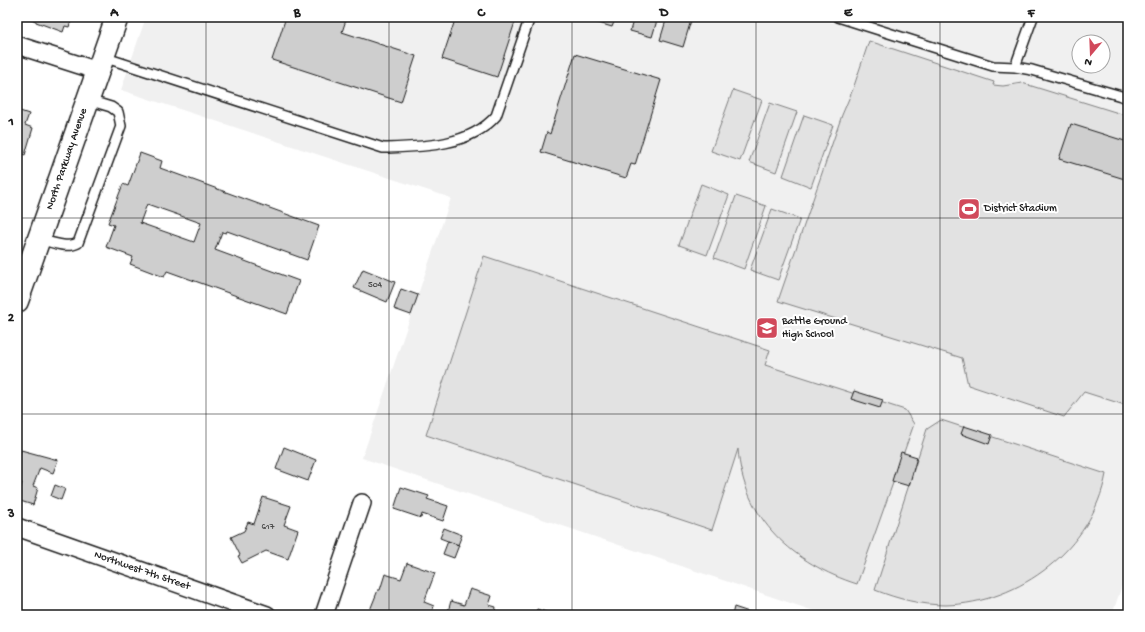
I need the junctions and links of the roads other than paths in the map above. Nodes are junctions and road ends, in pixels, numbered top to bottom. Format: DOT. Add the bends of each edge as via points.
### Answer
graph roads {
  1 [pos="117,17"];
  2 [pos="530,17"];
  3 [pos="838,17"];
  4 [pos="1033,17"];
  5 [pos="17,45"];
  6 [pos="100,64"];
  7 [pos="1015,67"];
  8 [pos="1128,98"];
  9 [pos="88,100"];
  10 [pos="39,239"];
  11 [pos="17,301"];
  12 [pos="362,503"];
  13 [pos="17,527"];
  14 [pos="267,615"];
  15 [pos="324,615"];
  1 -- 6 [label="street, North Parkway Avenue"];
  2 -- 6 [label="lane" via="496,116 489,124 453,142 423,147 383,148"];
  3 -- 7 [label="lane" via="993,66"];
  4 -- 7 [label="lane"];
  5 -- 6 [label="street"];
  6 -- 9 [label="street, North Parkway Avenue"];
  7 -- 8 [label="lane"];
  9 -- 10 [label="street, North Parkway Avenue"];
  9 -- 10 [label="lane" via="111,107 118,112 121,126 78,243 73,246"];
  10 -- 11 [label="street, North Parkway Avenue"];
  12 -- 15 [label="street"];
  13 -- 14 [label="street, Northwest 7th Street"];
}
